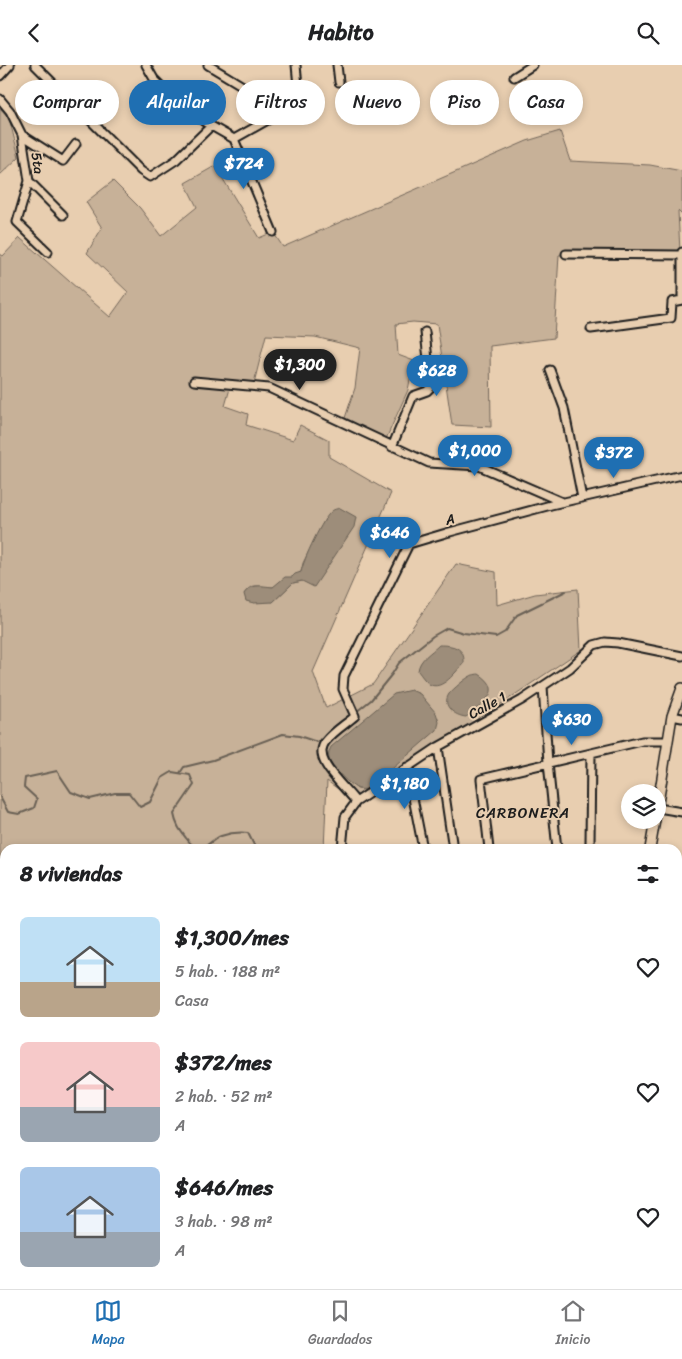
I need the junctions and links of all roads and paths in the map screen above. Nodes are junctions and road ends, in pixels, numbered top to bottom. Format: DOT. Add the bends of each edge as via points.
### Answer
graph roads {
  1 [pos="10,65"];
  2 [pos="35,65"];
  3 [pos="146,65"];
  4 [pos="208,65"];
  5 [pos="296,65"];
  6 [pos="337,65"];
  7 [pos="533,65"];
  8 [pos="1,73"];
  9 [pos="514,77"];
  10 [pos="297,80"];
  11 [pos="339,80"];
  12 [pos="236,82"];
  13 [pos="0,99"];
  14 [pos="259,125"];
  15 [pos="211,126"];
  16 [pos="22,135"];
  17 [pos="234,139"];
  18 [pos="76,144"];
  19 [pos="29,181"];
  20 [pos="63,215"];
  21 [pos="274,232"];
  22 [pos="48,252"];
  23 [pos="682,253"];
  24 [pos="566,254"];
  25 [pos="682,296"];
  26 [pos="682,301"];
  27 [pos="591,329"];
  28 [pos="424,331"];
  29 [pos="550,370"];
  30 [pos="194,381"];
  31 [pos="392,447"];
  32 [pos="682,475"];
  33 [pos="582,498"];
  34 [pos="562,503"];
  35 [pos="682,656"];
  36 [pos="542,686"];
  37 [pos="682,688"];
  38 [pos="672,717"];
  39 [pos="682,718"];
  40 [pos="667,741"];
  41 [pos="438,747"];
  42 [pos="591,753"];
  43 [pos="548,763"];
  44 [pos="408,767"];
  45 [pos="661,784"];
  46 [pos="356,802"];
  47 [pos="666,809"];
  48 [pos="682,812"];
  49 [pos="653,829"];
  50 [pos="590,843"];
  51 [pos="343,844"];
  52 [pos="421,844"];
  53 [pos="452,844"];
  54 [pos="488,844"];
  55 [pos="556,844"];
  56 [pos="651,844"];
  1 -- 8 [label="street"];
  2 -- 15 [label="street" via="140,171 150,177 176,160"];
  3 -- 15 [label="street" via="154,79 175,100"];
  4 -- 12 [label="street"];
  5 -- 10 [label="street"];
  6 -- 11 [label="street"];
  7 -- 9 [label="street"];
  13 -- 16 [label="street, 5ta"];
  14 -- 17 [label="street"];
  15 -- 17 [label="street"];
  16 -- 18 [label="street" via="63,161"];
  16 -- 19 [label="street, 5ta"];
  17 -- 21 [label="street"];
  19 -- 20 [label="street"];
  19 -- 22 [label="street, 5ta" via="17,222"];
  23 -- 24 [label="street"];
  23 -- 25 [label="street"];
  26 -- 27 [label="street" via="672,302 671,318"];
  28 -- 31 [label="street" via="431,387 413,396"];
  29 -- 33 [label="street" via="564,409"];
  30 -- 31 [label="street" via="269,388"];
  31 -- 34 [label="street" via="429,463 479,466"];
  32 -- 33 [label="street, A"];
  33 -- 34 [label="street, A"];
  34 -- 46 [label="street, A" via="409,544 344,676 343,689 355,716 322,747 327,768"];
  35 -- 36 [label="street, Calle 1" via="605,642 594,645 570,668"];
  36 -- 41 [label="street, Calle 1"];
  36 -- 43 [label="street"];
  37 -- 38 [label="main road"];
  38 -- 39 [label="street"];
  38 -- 40 [label="main road"];
  40 -- 42 [label="street" via="642,741"];
  40 -- 45 [label="main road"];
  41 -- 44 [label="street, Calle 1"];
  41 -- 53 [label="street"];
  42 -- 43 [label="street"];
  42 -- 50 [label="street"];
  43 -- 54 [label="street" via="481,779"];
  43 -- 55 [label="street"];
  44 -- 46 [label="street, Calle 1"];
  44 -- 52 [label="street"];
  46 -- 51 [label="street, Calle 1" via="346,817"];
  47 -- 48 [label="street"];
  49 -- 56 [label="main road"];
}
